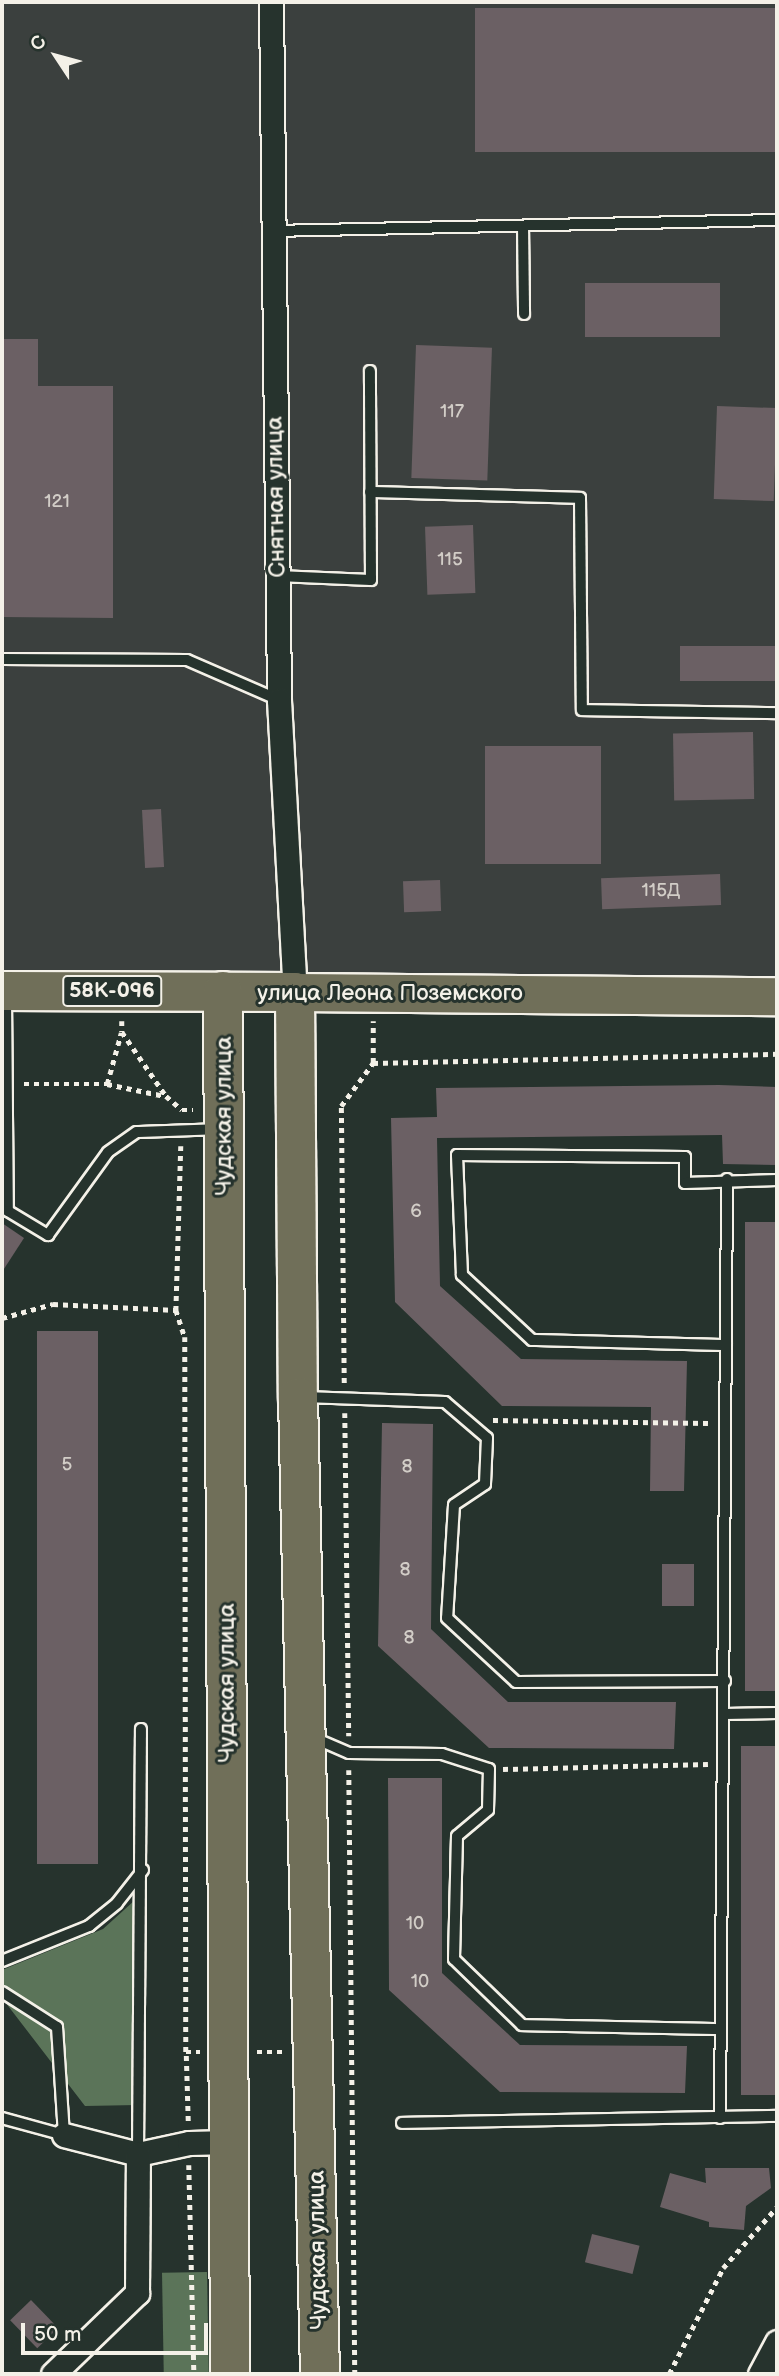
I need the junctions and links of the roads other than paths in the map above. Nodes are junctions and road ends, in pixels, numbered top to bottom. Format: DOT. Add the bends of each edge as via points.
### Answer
graph roads {
  1 [pos="271,2"];
  2 [pos="777,220"];
  3 [pos="523,226"];
  4 [pos="272,231"];
  5 [pos="524,314"];
  6 [pos="370,372"];
  7 [pos="370,492"];
  8 [pos="277,576"];
  9 [pos="2,659"];
  10 [pos="279,700"];
  11 [pos="777,713"];
  12 [pos="4,991"];
  13 [pos="223,991"];
  14 [pos="295,992"];
  15 [pos="777,996"];
  16 [pos="224,1129"];
  17 [pos="727,1179"];
  18 [pos="777,1180"];
  19 [pos="5,1209"];
  20 [pos="726,1345"];
  21 [pos="298,1397"];
  22 [pos="725,1681"];
  23 [pos="777,1713"];
  24 [pos="725,1714"];
  25 [pos="141,1729"];
  26 [pos="306,1734"];
  27 [pos="143,1870"];
  28 [pos="2,1961"];
  29 [pos="2,1992"];
  30 [pos="721,2029"];
  31 [pos="777,2116"];
  32 [pos="2,2118"];
  33 [pos="720,2118"];
  34 [pos="402,2123"];
  35 [pos="64,2136"];
  36 [pos="230,2142"];
  37 [pos="138,2154"];
  38 [pos="777,2343"];
  39 [pos="53,2374"];
  40 [pos="230,2374"];
  41 [pos="320,2374"];
  42 [pos="761,2374"];
  1 -- 4 [label="street, Снятная улица"];
  2 -- 3 [label="lane"];
  3 -- 4 [label="lane"];
  3 -- 5 [label="lane"];
  4 -- 8 [label="street, Снятная улица"];
  6 -- 7 [label="lane"];
  7 -- 8 [label="lane" via="371,580"];
  7 -- 11 [label="lane" via="580,498 582,710"];
  8 -- 10 [label="street, Снятная улица"];
  9 -- 10 [label="lane" via="187,660"];
  10 -- 14 [label="street, Снятная улица"];
  12 -- 13 [label="highway, улица Леона Поземского / 58К-096"];
  12 -- 19 [label="lane"];
  13 -- 14 [label="highway, улица Леона Поземского / 58К-096"];
  13 -- 16 [label="highway, Чудская улица"];
  14 -- 15 [label="main road, улица Леона Поземского"];
  14 -- 21 [label="highway, Чудская улица"];
  16 -- 19 [label="lane" via="137,1132 108,1152 48,1235"];
  16 -- 36 [label="highway, Чудская улица"];
  17 -- 18 [label="lane"];
  17 -- 20 [label="lane"];
  17 -- 20 [label="lane" via="685,1183 685,1157 457,1155 462,1276 531,1340"];
  20 -- 22 [label="lane"];
  21 -- 22 [label="lane" via="445,1402 487,1438 485,1484 454,1505 447,1618 516,1682"];
  21 -- 26 [label="highway, Чудская улица"];
  22 -- 24 [label="lane"];
  23 -- 24 [label="lane"];
  24 -- 30 [label="lane"];
  25 -- 27 [label="lane"];
  26 -- 30 [label="lane" via="349,1753 442,1754 489,1769 488,1810 457,1836 454,1959 523,2025"];
  26 -- 41 [label="highway, Чудская улица"];
  27 -- 28 [label="lane" via="117,1903 89,1926"];
  27 -- 37 [label="lane"];
  29 -- 35 [label="lane" via="57,2026"];
  30 -- 33 [label="lane"];
  31 -- 33 [label="lane"];
  32 -- 35 [label="lane"];
  33 -- 34 [label="lane"];
  35 -- 37 [label="street"];
  36 -- 37 [label="street" via="189,2143"];
  36 -- 40 [label="highway, Чудская улица"];
  37 -- 39 [label="street" via="137,2293"];
  38 -- 42 [label="street"];
}
